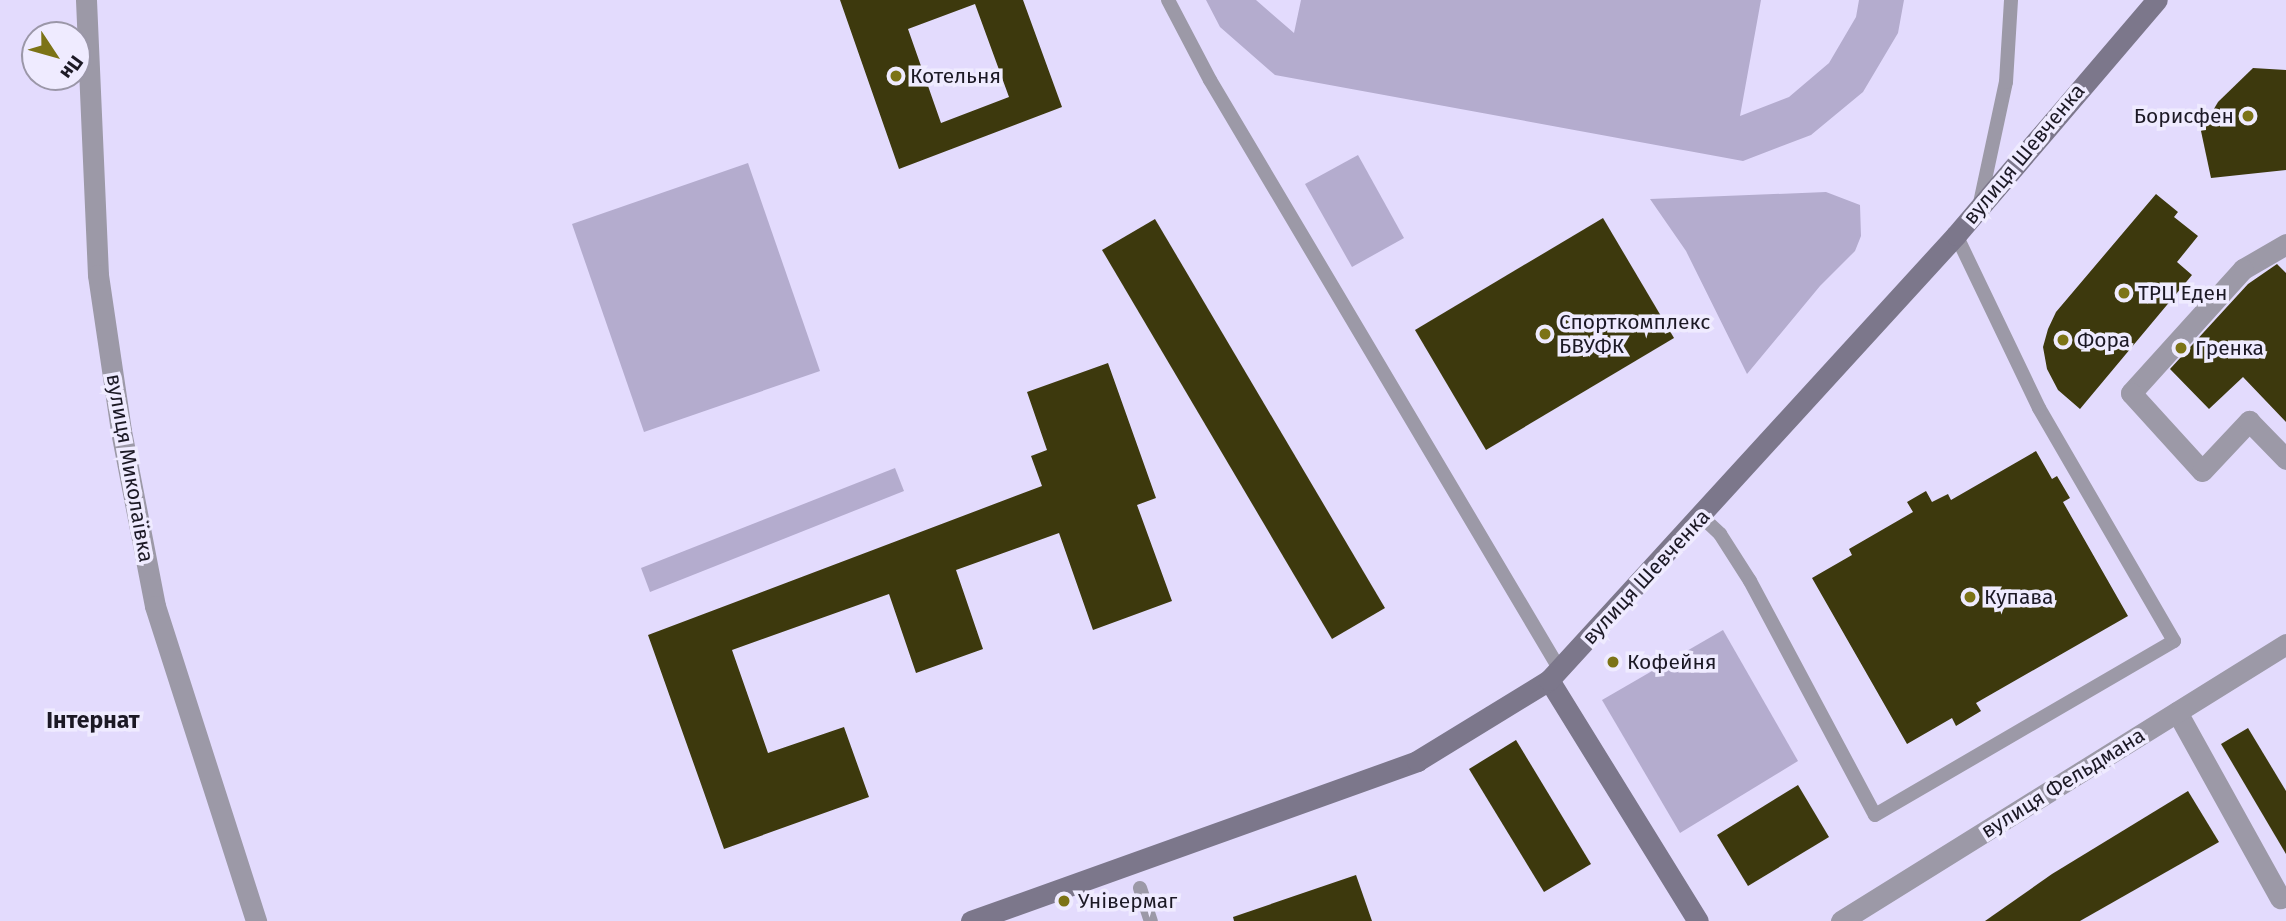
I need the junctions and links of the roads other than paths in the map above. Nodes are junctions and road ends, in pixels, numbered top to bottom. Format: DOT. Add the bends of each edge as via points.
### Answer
graph roads {
  1 [pos="86,0"];
  2 [pos="1168,0"];
  3 [pos="2011,0"];
  4 [pos="2157,0"];
  5 [pos="1980,204"];
  6 [pos="1955,235"];
  7 [pos="2286,244"];
  8 [pos="2286,459"];
  9 [pos="1702,517"];
  10 [pos="2286,644"];
  11 [pos="1555,675"];
  12 [pos="2177,712"];
  13 [pos="1140,888"];
  14 [pos="2280,898"];
  15 [pos="1852,918"];
  16 [pos="256,921"];
  17 [pos="971,921"];
  18 [pos="1151,921"];
  19 [pos="1698,921"];
  1 -- 16 [label="street, вулиця Миколаївка" via="98,275 124,444 155,606"];
  2 -- 11 [label="lane"];
  3 -- 5 [label="lane" via="2006,82"];
  4 -- 5 [label="street, вулиця Шевченка"];
  5 -- 6 [label="street, вулиця Шевченка"];
  6 -- 9 [label="street, вулиця Шевченка"];
  6 -- 9 [label="lane" via="2039,408 2174,641 1875,816 1749,581 1720,534"];
  7 -- 8 [label="street" via="2243,269 2131,393 2202,471 2249,421"];
  9 -- 11 [label="street, вулиця Шевченка"];
  10 -- 12 [label="street, вулиця Фельдмана"];
  11 -- 17 [label="street, вулиця Шевченка" via="1417,761"];
  11 -- 19 [label="street"];
  12 -- 14 [label="street"];
  12 -- 15 [label="street, вулиця Фельдмана"];
  13 -- 18 [label="lane"];
}
